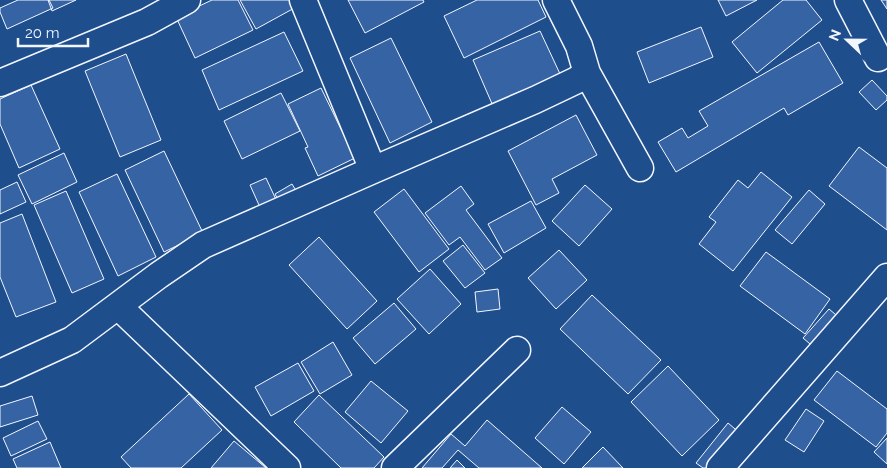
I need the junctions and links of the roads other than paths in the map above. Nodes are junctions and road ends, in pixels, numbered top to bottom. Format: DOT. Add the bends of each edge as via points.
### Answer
graph roads {
  1 [pos="187,0"];
  2 [pos="303,0"];
  3 [pos="556,0"];
  4 [pos="848,0"];
  5 [pos="878,58"];
  6 [pos="587,73"];
  7 [pos="0,83"];
  8 [pos="640,168"];
  9 [pos="373,170"];
  10 [pos="887,277"];
  11 [pos="118,306"];
  12 [pos="517,350"];
  13 [pos="0,374"];
  14 [pos="287,468"];
  15 [pos="395,468"];
  16 [pos="720,468"];
  1 -- 7 [label="street" via="147,22"];
  2 -- 9 [label="street"];
  3 -- 6 [label="street" via="579,46"];
  4 -- 5 [label="street"];
  6 -- 8 [label="street"];
  6 -- 9 [label="street" via="535,100"];
  9 -- 11 [label="street" via="203,245"];
  10 -- 16 [label="street"];
  11 -- 13 [label="street" via="72,340"];
  11 -- 14 [label="street"];
  12 -- 15 [label="street"];
}
